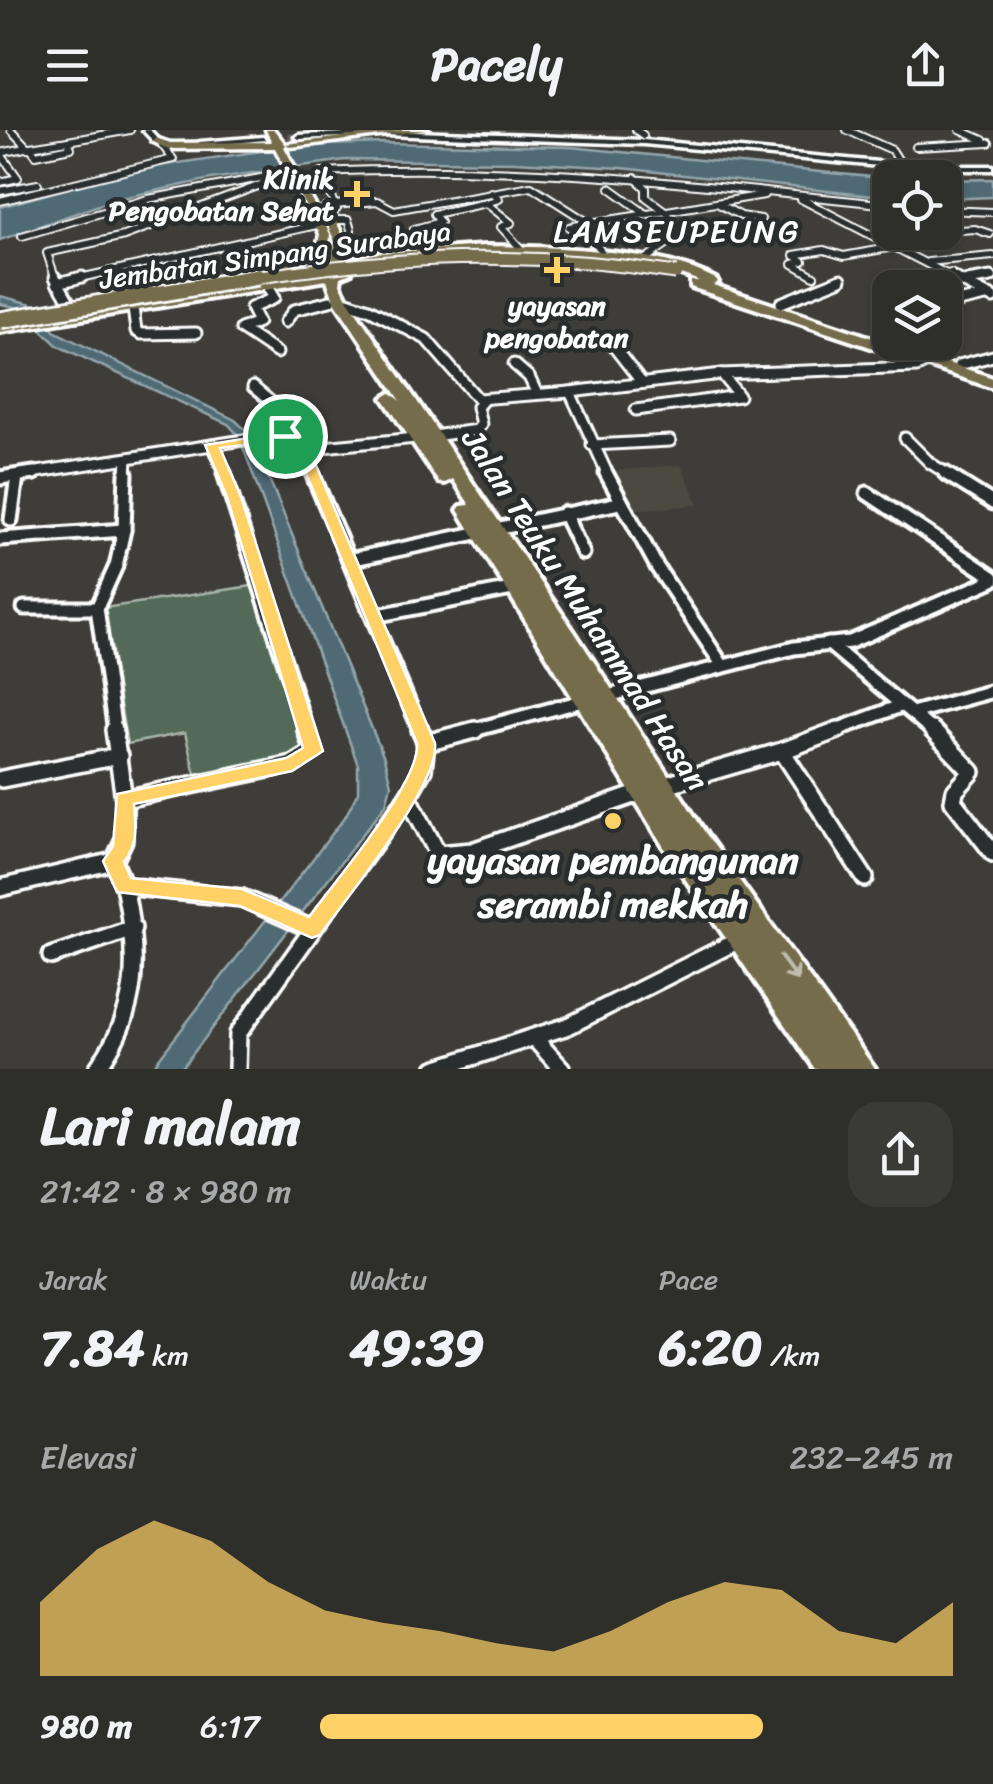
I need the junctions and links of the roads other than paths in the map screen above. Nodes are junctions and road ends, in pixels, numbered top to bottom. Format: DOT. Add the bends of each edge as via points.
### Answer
graph roads {
  1 [pos="11,130"];
  2 [pos="130,130"];
  3 [pos="376,130"];
  4 [pos="426,130"];
  5 [pos="846,130"];
  6 [pos="960,130"];
  7 [pos="392,132"];
  8 [pos="272,133"];
  9 [pos="446,134"];
  10 [pos="517,134"];
  11 [pos="154,136"];
  12 [pos="67,139"];
  13 [pos="290,142"];
  14 [pos="992,144"];
  15 [pos="916,147"];
  16 [pos="29,148"];
  17 [pos="0,153"];
  18 [pos="898,160"];
  19 [pos="3,162"];
  20 [pos="872,163"];
  21 [pos="962,167"];
  22 [pos="993,168"];
  23 [pos="294,174"];
  24 [pos="635,178"];
  25 [pos="77,179"];
  26 [pos="0,182"];
  27 [pos="610,188"];
  28 [pos="0,190"];
  29 [pos="491,192"];
  30 [pos="778,193"];
  31 [pos="792,194"];
  32 [pos="0,201"];
  33 [pos="486,202"];
  34 [pos="717,203"];
  35 [pos="872,203"];
  36 [pos="666,211"];
  37 [pos="962,211"];
  38 [pos="993,212"];
  39 [pos="646,214"];
  40 [pos="327,216"];
  41 [pos="761,218"];
  42 [pos="591,223"];
  43 [pos="352,230"];
  44 [pos="962,231"];
  45 [pos="990,234"];
  46 [pos="872,235"];
  47 [pos="22,236"];
  48 [pos="340,242"];
  49 [pos="325,244"];
  50 [pos="522,250"];
  51 [pos="874,250"];
  52 [pos="902,250"];
  53 [pos="422,251"];
  54 [pos="800,254"];
  55 [pos="816,255"];
  56 [pos="604,256"];
  57 [pos="993,256"];
  58 [pos="371,258"];
  59 [pos="641,262"];
  60 [pos="926,262"];
  61 [pos="330,270"];
  62 [pos="944,270"];
  63 [pos="814,276"];
  64 [pos="993,277"];
  65 [pos="962,278"];
  66 [pos="263,280"];
  67 [pos="841,280"];
  68 [pos="968,281"];
  69 [pos="57,283"];
  70 [pos="708,284"];
  71 [pos="992,296"];
  72 [pos="336,301"];
  73 [pos="962,302"];
  74 [pos="781,303"];
  75 [pos="71,305"];
  76 [pos="133,308"];
  77 [pos="54,314"];
  78 [pos="0,322"];
  79 [pos="285,322"];
  80 [pos="196,332"];
  81 [pos="872,335"];
  82 [pos="872,340"];
  83 [pos="614,347"];
  84 [pos="277,353"];
  85 [pos="993,356"];
  86 [pos="930,360"];
  87 [pos="948,360"];
  88 [pos="514,364"];
  89 [pos="960,364"];
  90 [pos="722,374"];
  91 [pos="993,379"];
  92 [pos="642,383"];
  93 [pos="253,387"];
  94 [pos="570,392"];
  95 [pos="537,394"];
  96 [pos="484,400"];
  97 [pos="636,410"];
  98 [pos="425,437"];
  99 [pos="905,438"];
  100 [pos="670,441"];
  101 [pos="217,444"];
  102 [pos="592,445"];
  103 [pos="305,449"];
  104 [pos="127,459"];
  105 [pos="18,476"];
  106 [pos="0,478"];
  107 [pos="867,493"];
  108 [pos="618,502"];
  109 [pos="993,504"];
  110 [pos="564,513"];
  111 [pos="11,520"];
  112 [pos="124,530"];
  113 [pos="488,530"];
  114 [pos="0,538"];
  115 [pos="583,553"];
  116 [pos="350,560"];
  117 [pos="993,578"];
  118 [pos="516,588"];
  119 [pos="24,608"];
  120 [pos="97,608"];
  121 [pos="374,616"];
  122 [pos="560,640"];
  123 [pos="830,644"];
  124 [pos="723,666"];
  125 [pos="993,691"];
  126 [pos="594,698"];
  127 [pos="906,709"];
  128 [pos="426,743"];
  129 [pos="782,751"];
  130 [pos="119,756"];
  131 [pos="2,779"];
  132 [pos="652,789"];
  133 [pos="408,796"];
  134 [pos="124,799"];
  135 [pos="993,853"];
  136 [pos="114,861"];
  137 [pos="865,878"];
  138 [pos="124,886"];
  139 [pos="0,888"];
  140 [pos="133,928"];
  141 [pos="309,928"];
  142 [pos="743,938"];
  143 [pos="51,956"];
  144 [pos="535,1039"];
  145 [pos="97,1069"];
  146 [pos="237,1069"];
  147 [pos="435,1069"];
  148 [pos="562,1069"];
  149 [pos="832,1069"];
  150 [pos="860,1069"];
  1 -- 16 [label="street"];
  2 -- 12 [label="street"];
  3 -- 8 [label="main road"];
  4 -- 7 [label="main road"];
  4 -- 9 [label="street"];
  4 -- 13 [label="street"];
  5 -- 18 [label="street" via="892,150"];
  6 -- 14 [label="street"];
  7 -- 9 [label="street"];
  7 -- 13 [label="main road"];
  8 -- 11 [label="main road"];
  8 -- 13 [label="main road, Jalan Teuku Muhammad Hasan"];
  9 -- 10 [label="street"];
  10 -- 20 [label="street"];
  11 -- 13 [label="main road"];
  11 -- 25 [label="street" via="173,159"];
  12 -- 16 [label="street"];
  12 -- 16 [label="street" via="71,148 61,153 39,156"];
  13 -- 23 [label="main road, Jalan Teuku Muhammad Hasan"];
  14 -- 15 [label="street"];
  16 -- 17 [label="street"];
  17 -- 19 [label="street"];
  19 -- 26 [label="street" via="18,178"];
  21 -- 22 [label="street"];
  23 -- 40 [label="main road, Jalan Teuku Muhammad Hasan"];
  23 -- 47 [label="street" via="148,200"];
  23 -- 69 [label="street" via="124,236 50,252"];
  24 -- 30 [label="street"];
  24 -- 36 [label="street"];
  24 -- 40 [label="street" via="380,168 322,172"];
  25 -- 28 [label="street"];
  25 -- 32 [label="street"];
  27 -- 39 [label="street"];
  29 -- 33 [label="street" via="499,199"];
  29 -- 40 [label="street" via="394,210 377,200"];
  29 -- 42 [label="street" via="531,186"];
  30 -- 31 [label="street"];
  30 -- 34 [label="street"];
  31 -- 35 [label="street"];
  31 -- 46 [label="street"];
  33 -- 50 [label="street" via="511,224 501,228"];
  33 -- 53 [label="street" via="436,214 440,222 414,228 419,234 408,239"];
  34 -- 36 [label="street"];
  34 -- 41 [label="street"];
  36 -- 39 [label="street"];
  36 -- 59 [label="street" via="678,236"];
  37 -- 38 [label="street"];
  39 -- 42 [label="street"];
  40 -- 43 [label="street" via="348,220"];
  40 -- 48 [label="main road, Jalan Teuku Muhammad Hasan"];
  40 -- 49 [label="main road, Jalan Teuku Muhammad Hasan"];
  40 -- 69 [label="street"];
  42 -- 56 [label="street" via="569,227"];
  44 -- 45 [label="street"];
  48 -- 58 [label="main road"];
  48 -- 61 [label="main road, Jalan Teuku Muhammad Hasan"];
  49 -- 61 [label="main road, Jalan Teuku Muhammad Hasan"];
  49 -- 66 [label="main road"];
  50 -- 53 [label="highway"];
  50 -- 56 [label="highway"];
  51 -- 54 [label="street"];
  52 -- 60 [label="street"];
  53 -- 58 [label="highway"];
  54 -- 55 [label="street"];
  54 -- 63 [label="street" via="794,255 803,261 794,264"];
  56 -- 59 [label="highway"];
  57 -- 60 [label="street"];
  58 -- 61 [label="highway"];
  59 -- 70 [label="highway"];
  60 -- 62 [label="street"];
  61 -- 66 [label="highway"];
  61 -- 70 [label="highway" via="516,260"];
  61 -- 72 [label="highway, Jalan Teuku Muhammad Hasan"];
  64 -- 68 [label="street"];
  65 -- 68 [label="street"];
  66 -- 75 [label="highway"];
  66 -- 76 [label="highway"];
  66 -- 84 [label="street" via="274,298 251,308 258,322 241,330"];
  67 -- 74 [label="street"];
  68 -- 71 [label="street"];
  69 -- 75 [label="street"];
  70 -- 74 [label="highway"];
  70 -- 78 [label="highway, Jembatan Simpang Surabaya, bridge" via="568,260 434,259"];
  70 -- 82 [label="highway"];
  71 -- 73 [label="street"];
  72 -- 79 [label="street" via="294,310"];
  72 -- 96 [label="street" via="370,309 426,339 470,394"];
  72 -- 98 [label="highway, Jalan Teuku Muhammad Hasan"];
  74 -- 81 [label="highway"];
  75 -- 77 [label="highway"];
  76 -- 77 [label="highway"];
  76 -- 80 [label="street" via="140,334"];
  77 -- 78 [label="highway"];
  83 -- 92 [label="street"];
  85 -- 89 [label="street"];
  86 -- 90 [label="street" via="918,367"];
  86 -- 91 [label="highway"];
  87 -- 89 [label="highway"];
  88 -- 95 [label="street"];
  89 -- 91 [label="highway"];
  90 -- 92 [label="street"];
  90 -- 97 [label="street" via="739,396"];
  92 -- 94 [label="street"];
  93 -- 103 [label="street" via="294,421"];
  94 -- 95 [label="street"];
  94 -- 102 [label="street"];
  95 -- 96 [label="street"];
  96 -- 98 [label="street" via="477,406 477,430"];
  98 -- 103 [label="street"];
  98 -- 113 [label="highway, Jalan Teuku Muhammad Hasan"];
  99 -- 109 [label="street" via="930,464"];
  100 -- 102 [label="street"];
  101 -- 103 [label="street" via="285,436"];
  101 -- 104 [label="street"];
  101 -- 134 [label="street" via="313,751 292,764"];
  102 -- 108 [label="street"];
  103 -- 116 [label="street"];
  104 -- 105 [label="street"];
  104 -- 112 [label="street"];
  105 -- 106 [label="street"];
  105 -- 111 [label="street"];
  107 -- 117 [label="street"];
  108 -- 110 [label="street"];
  108 -- 124 [label="street"];
  110 -- 113 [label="street"];
  110 -- 115 [label="street"];
  112 -- 114 [label="street"];
  112 -- 120 [label="street"];
  113 -- 116 [label="street"];
  113 -- 118 [label="highway, Jalan Teuku Muhammad Hasan"];
  113 -- 122 [label="highway, Jalan Teuku Muhammad Hasan"];
  116 -- 121 [label="street"];
  117 -- 123 [label="street" via="866,637"];
  118 -- 121 [label="street"];
  118 -- 122 [label="highway, Jalan Teuku Muhammad Hasan"];
  119 -- 120 [label="street"];
  120 -- 130 [label="street"];
  121 -- 128 [label="street"];
  122 -- 126 [label="highway, Jalan Teuku Muhammad Hasan"];
  123 -- 124 [label="street"];
  123 -- 127 [label="street"];
  124 -- 126 [label="street"];
  125 -- 127 [label="street"];
  126 -- 128 [label="street"];
  126 -- 132 [label="highway, Jalan Teuku Muhammad Hasan"];
  127 -- 129 [label="street"];
  127 -- 135 [label="street" via="972,772 953,800"];
  128 -- 133 [label="street" via="423,770"];
  129 -- 132 [label="street"];
  129 -- 137 [label="street"];
  130 -- 131 [label="street"];
  130 -- 134 [label="street"];
  132 -- 133 [label="street" via="446,856 438,854"];
  132 -- 142 [label="highway, Jalan Teuku Muhammad Hasan"];
  132 -- 150 [label="highway, Jalan Teuku Muhammad Hasan, one-way"];
  133 -- 141 [label="street"];
  134 -- 136 [label="street" via="123,849"];
  136 -- 138 [label="street"];
  136 -- 139 [label="street"];
  138 -- 140 [label="street"];
  138 -- 141 [label="street" via="236,896"];
  140 -- 143 [label="street"];
  140 -- 145 [label="street" via="126,1012 117,1042"];
  141 -- 146 [label="street" via="238,1034"];
  142 -- 144 [label="street"];
  142 -- 149 [label="highway, Jalan Teuku Muhammad Hasan"];
  144 -- 147 [label="street"];
  144 -- 148 [label="street"];
}
